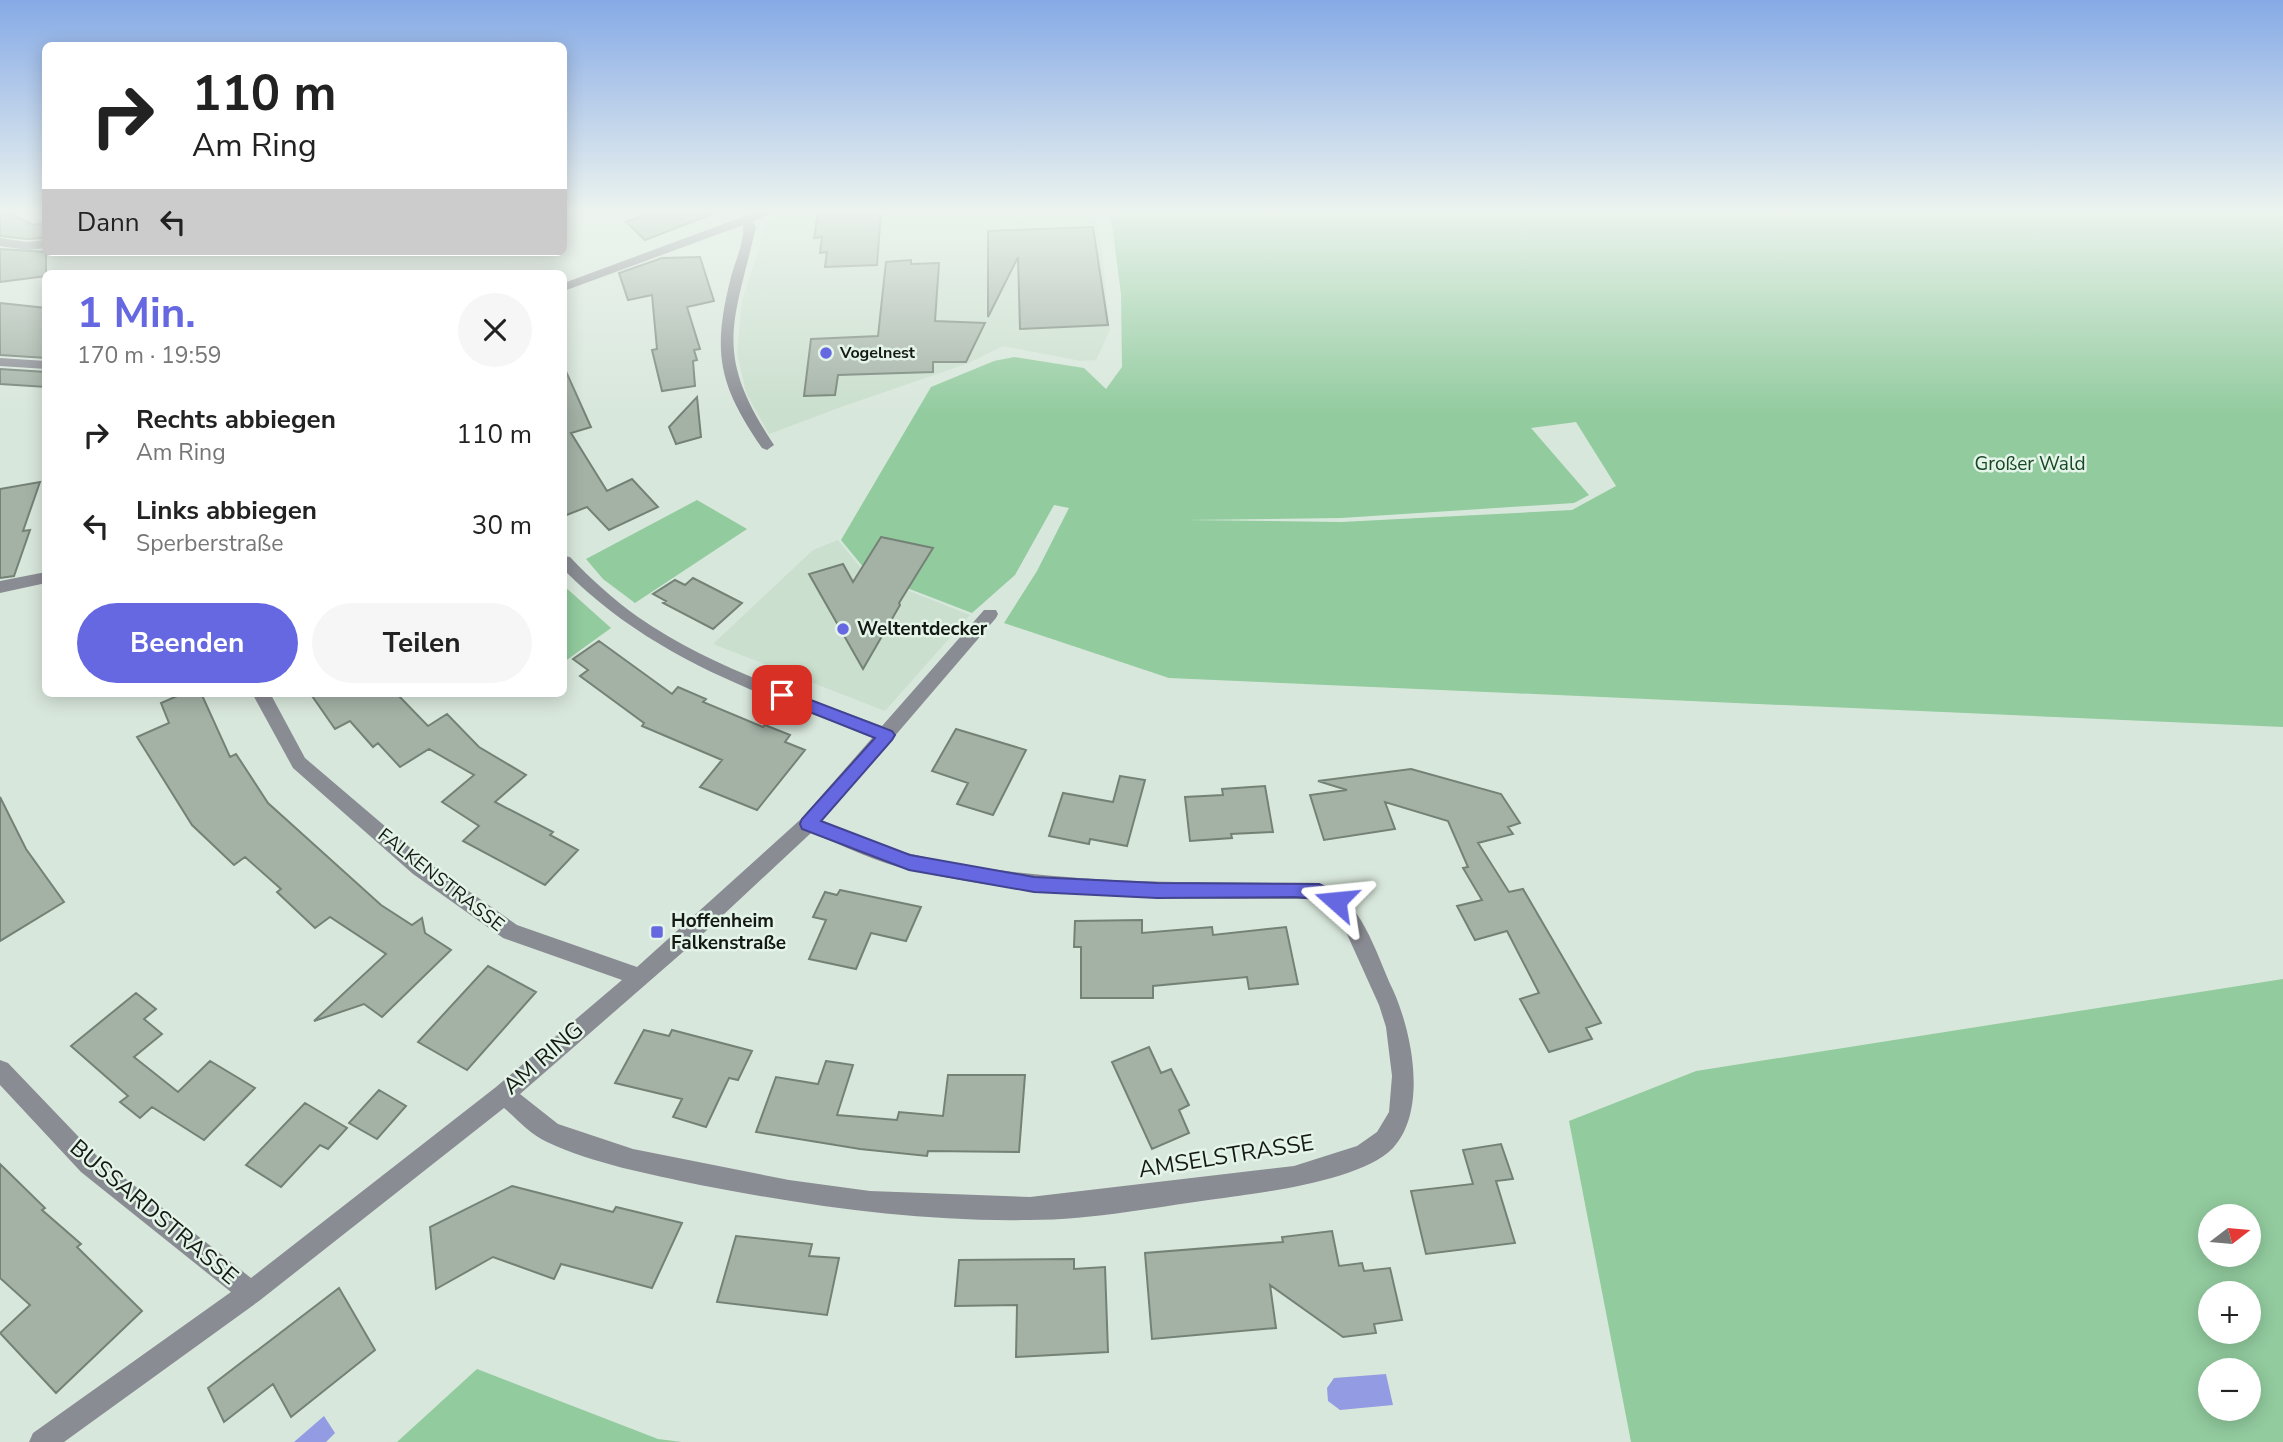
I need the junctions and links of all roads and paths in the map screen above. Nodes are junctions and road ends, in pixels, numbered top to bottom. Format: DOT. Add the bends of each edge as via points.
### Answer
graph roads {
  1 [pos="738,279"];
  2 [pos="0,362"];
  3 [pos="42,365"];
  4 [pos="767,445"];
  5 [pos="567,564"];
  6 [pos="42,579"];
  7 [pos="0,587"];
  8 [pos="990,614"];
  9 [pos="263,697"];
  10 [pos="887,735"];
  11 [pos="808,824"];
  12 [pos="638,976"];
  13 [pos="0,1070"];
  14 [pos="503,1094"];
  15 [pos="251,1293"];
  16 [pos="42,1442"];
  1 -- 4 [label="street" via="725,337 733,387"];
  2 -- 3 [label="street"];
  5 -- 10 [label="street" via="644,631 704,665"];
  6 -- 7 [label="street"];
  8 -- 10 [label="street, AM RING"];
  9 -- 12 [label="street, FALKENSTRASSE" via="299,763 420,868 510,932"];
  10 -- 11 [label="street, AM RING"];
  11 -- 12 [label="street, AM RING"];
  11 -- 14 [label="street, AMSELSTRASSE" via="909,862 1034,884 1319,891 1336,901 1349,917 1389,1005 1404,1076 1400,1115 1385,1140 1363,1155 1294,1177 1030,1209 870,1202 633,1160 551,1133"];
  12 -- 14 [label="street, AM RING"];
  13 -- 15 [label="street, BUSSARDSTRASSE" via="89,1164"];
  14 -- 15 [label="street, AM RING"];
  15 -- 16 [label="street, AM RING"];
}
